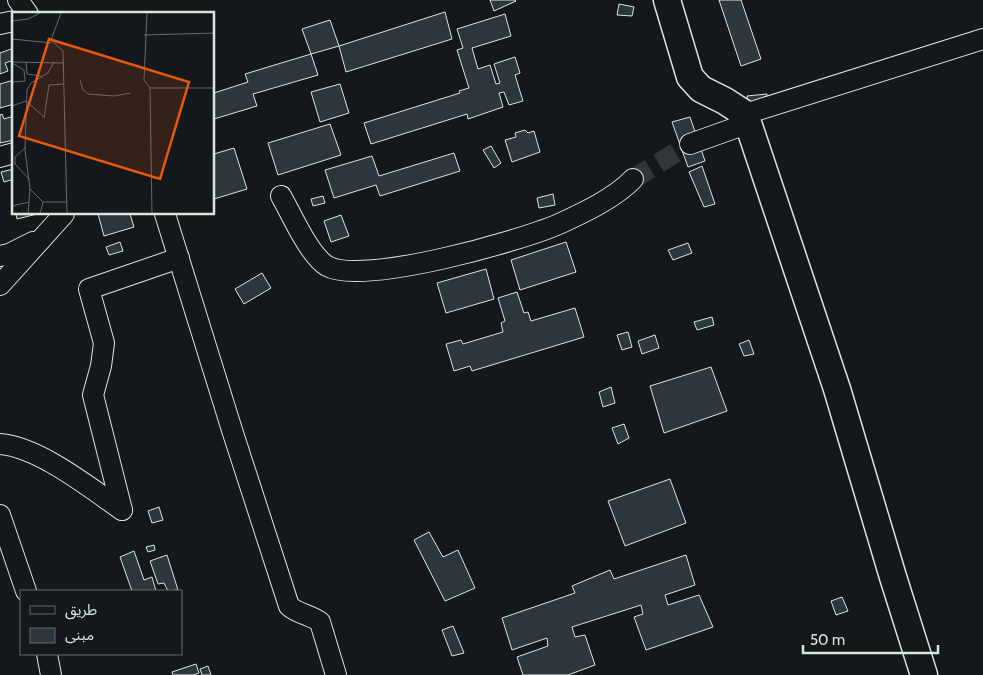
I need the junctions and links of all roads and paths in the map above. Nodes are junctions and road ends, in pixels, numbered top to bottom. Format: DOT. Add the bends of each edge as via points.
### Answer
graph roads {
  1 [pos="18,0"];
  2 [pos="667,0"];
  3 [pos="27,12"];
  4 [pos="983,39"];
  5 [pos="747,118"];
  6 [pos="690,144"];
  7 [pos="12,154"];
  8 [pos="0,158"];
  9 [pos="634,179"];
  10 [pos="281,196"];
  11 [pos="63,215"];
  12 [pos="165,215"];
  13 [pos="44,237"];
  14 [pos="0,256"];
  15 [pos="179,258"];
  16 [pos="0,285"];
  17 [pos="0,444"];
  18 [pos="0,515"];
  19 [pos="26,590"];
  20 [pos="47,655"];
  21 [pos="51,675"];
  22 [pos="336,675"];
  23 [pos="924,675"];
  1 -- 3 [label="street"];
  2 -- 5 [label="main road" via="690,77 700,89"];
  4 -- 5 [label="street"];
  5 -- 6 [label="street"];
  5 -- 23 [label="main road" via="836,389"];
  7 -- 8 [label="street"];
  9 -- 10 [label="street" via="584,211 530,235 439,260 361,272 344,271 318,259"];
  11 -- 13 [label="street"];
  12 -- 15 [label="street"];
  13 -- 14 [label="street"];
  13 -- 16 [label="street"];
  15 -- 17 [label="street" via="88,289 104,343 93,395 122,510 59,467 12,445"];
  15 -- 22 [label="street" via="289,606 320,622"];
  18 -- 19 [label="street"];
  20 -- 21 [label="street"];
}
